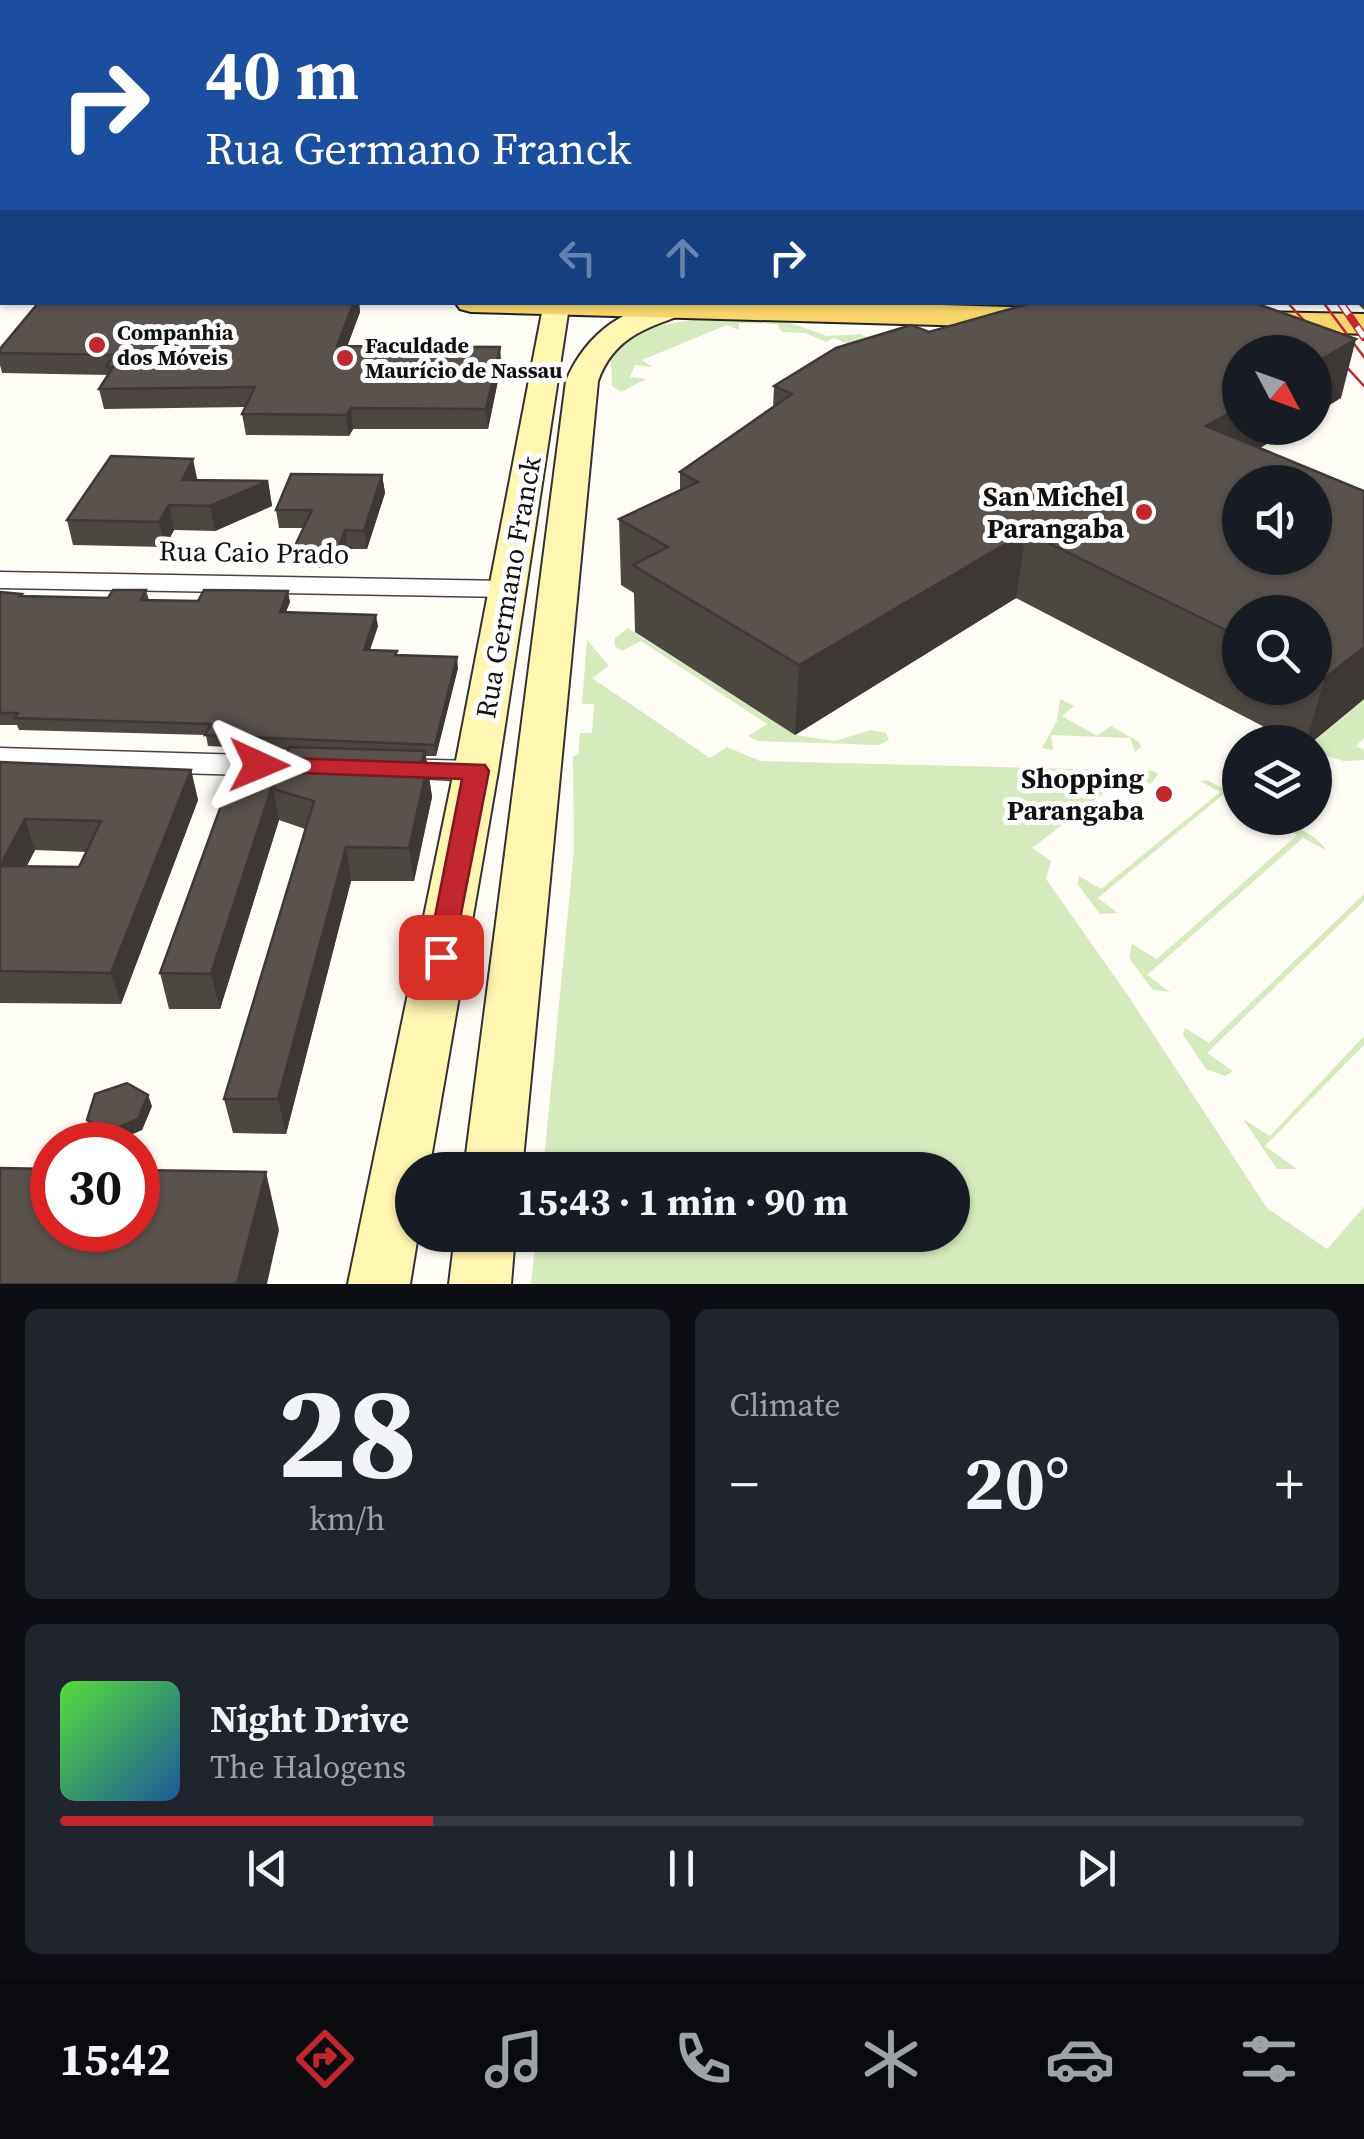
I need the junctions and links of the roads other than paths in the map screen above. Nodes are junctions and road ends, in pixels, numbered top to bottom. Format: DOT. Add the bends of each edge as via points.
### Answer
graph roads {
  1 [pos="556,305"];
  2 [pos="672,310"];
  3 [pos="1084,319"];
  4 [pos="1215,322"];
  5 [pos="1364,324"];
  6 [pos="0,580"];
  7 [pos="508,589"];
  8 [pos="0,758"];
  9 [pos="476,771"];
  10 [pos="495,1152"];
  11 [pos="483,1252"];
  12 [pos="379,1284"];
  13 [pos="480,1284"];
  1 -- 2 [label="main road"];
  1 -- 7 [label="main road, Rua Germano Franck"];
  2 -- 3 [label="main road"];
  2 -- 10 [label="main road, Rua Germano Franck" via="604,339 582,381"];
  4 -- 5 [label="main road"];
  6 -- 7 [label="street, Rua Caio Prado"];
  7 -- 9 [label="main road, Rua Germano Franck"];
  8 -- 9 [label="street"];
  9 -- 12 [label="main road, Rua Germano Franck"];
  11 -- 13 [label="main road"];
}
